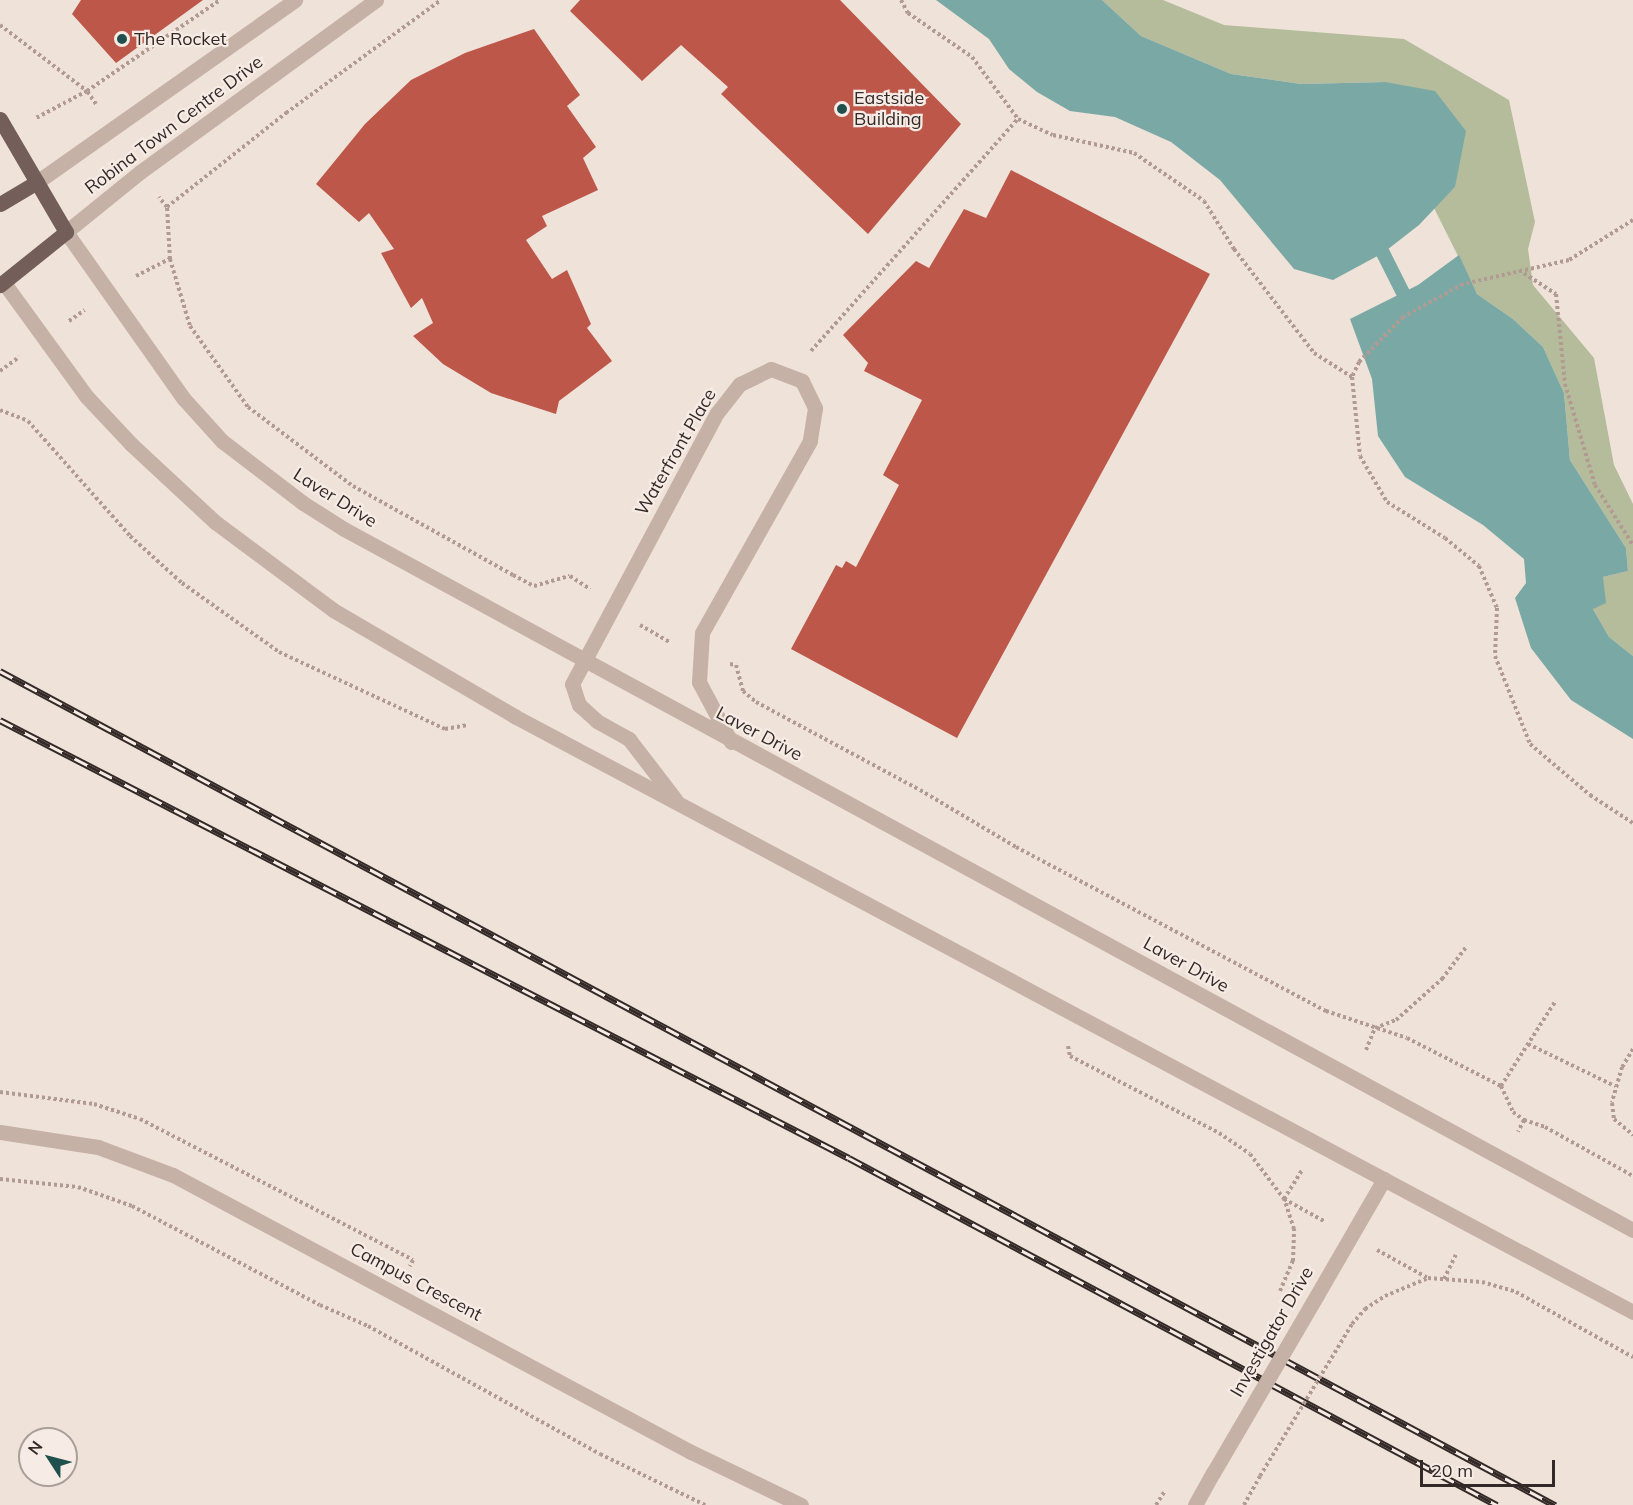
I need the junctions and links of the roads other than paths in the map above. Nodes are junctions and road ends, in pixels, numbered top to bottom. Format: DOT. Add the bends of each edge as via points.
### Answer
graph roads {
  1 [pos="295,0"];
  2 [pos="376,0"];
  3 [pos="0,119"];
  4 [pos="36,182"];
  5 [pos="0,204"];
  6 [pos="66,232"];
  7 [pos="1,282"];
  8 [pos="582,660"];
  9 [pos="731,742"];
  10 [pos="676,802"];
  11 [pos="0,1132"];
  12 [pos="1384,1179"];
  13 [pos="1633,1230"];
  14 [pos="1633,1312"];
  15 [pos="801,1505"];
  16 [pos="1195,1505"];
  1 -- 4 [label="street, Robina Town Centre Drive"];
  2 -- 6 [label="street, Robina Town Centre Drive" via="140,172"];
  3 -- 4 [label="main road, Laver Drive"];
  4 -- 5 [label="main road, Robina Town Centre Drive"];
  4 -- 6 [label="main road, Laver Drive"];
  6 -- 7 [label="main road, Robina Town Centre Drive"];
  6 -- 8 [label="street, Laver Drive" via="184,399 249,463 344,529"];
  7 -- 10 [label="street" via="86,396 215,522 333,610 516,717"];
  8 -- 9 [label="street, Laver Drive"];
  8 -- 9 [label="street, Waterfront Place" via="717,413 740,384 771,369 802,381 815,408 810,441 702,633 699,682"];
  8 -- 10 [label="street, Waterfront Place" via="572,684 579,705 597,721 629,739"];
  9 -- 13 [label="street, Laver Drive" via="974,869 1344,1076"];
  10 -- 12 [label="street"];
  11 -- 15 [label="street, Campus Crescent" via="98,1147 173,1174 691,1452"];
  12 -- 14 [label="street"];
  12 -- 16 [label="street, Investigator Drive, bridge"];
}
